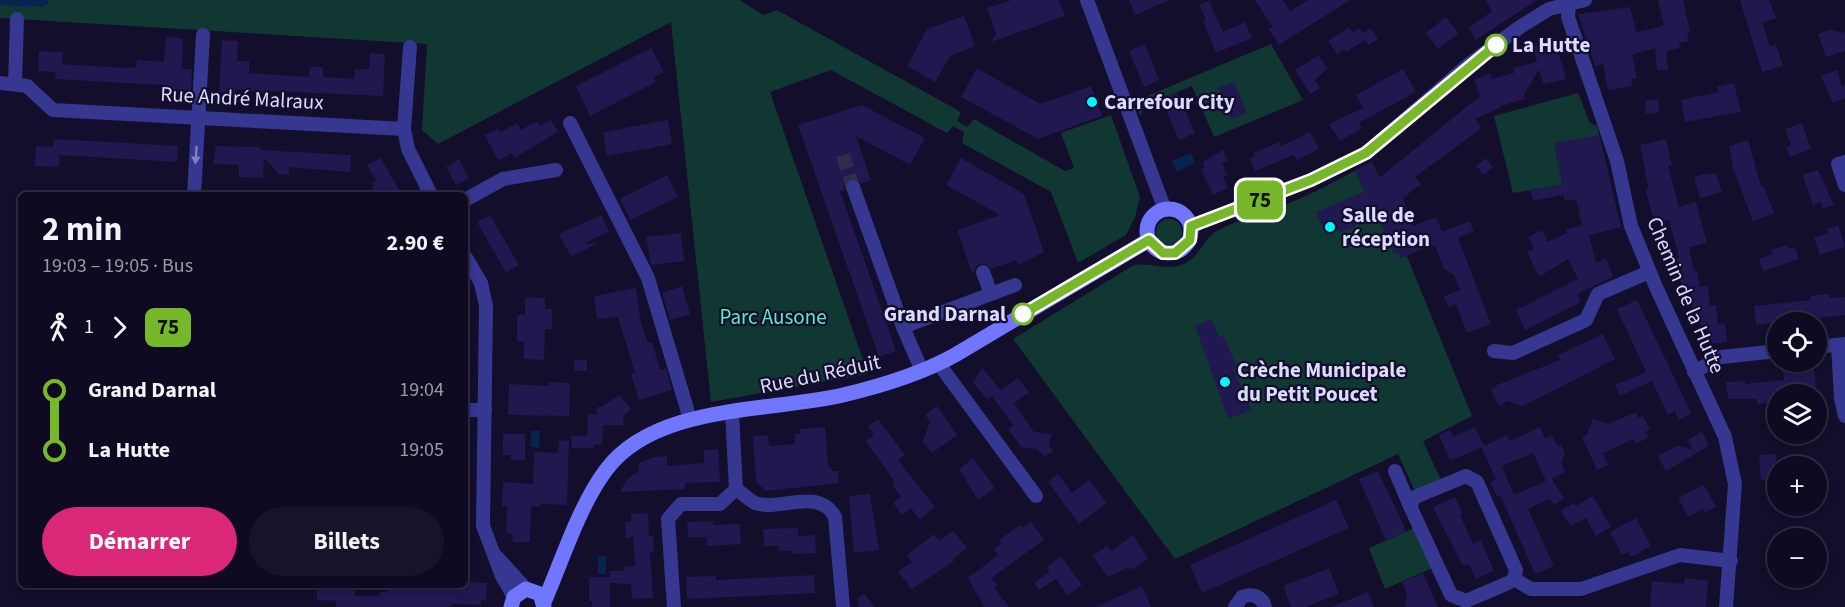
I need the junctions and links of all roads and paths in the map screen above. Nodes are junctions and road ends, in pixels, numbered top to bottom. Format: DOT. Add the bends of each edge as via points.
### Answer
graph roads {
  1 [pos="1087,0"];
  2 [pos="1585,0"];
  3 [pos="1569,2"];
  4 [pos="17,19"];
  5 [pos="203,35"];
  6 [pos="410,46"];
  7 [pos="0,83"];
  8 [pos="15,83"];
  9 [pos="198,116"];
  10 [pos="570,123"];
  11 [pos="404,129"];
  12 [pos="1845,162"];
  13 [pos="556,170"];
  14 [pos="1845,185"];
  15 [pos="854,187"];
  16 [pos="194,192"];
  17 [pos="430,192"];
  18 [pos="468,198"];
  19 [pos="1165,210"];
  20 [pos="1191,226"];
  21 [pos="1149,240"];
  22 [pos="468,261"];
  23 [pos="983,272"];
  24 [pos="1649,272"];
  25 [pos="1016,285"];
  26 [pos="991,294"];
  27 [pos="903,327"];
  28 [pos="1842,345"];
  29 [pos="1827,346"];
  30 [pos="1494,351"];
  31 [pos="1767,352"];
  32 [pos="939,364"];
  33 [pos="922,371"];
  34 [pos="1694,372"];
  35 [pos="468,410"];
  36 [pos="485,410"];
  37 [pos="732,413"];
  38 [pos="1845,416"];
  39 [pos="690,419"];
  40 [pos="1395,471"];
  41 [pos="736,489"];
  42 [pos="1036,496"];
  43 [pos="1410,506"];
  44 [pos="567,552"];
  45 [pos="1731,561"];
  46 [pos="1514,579"];
  47 [pos="518,599"];
  48 [pos="544,605"];
  49 [pos="674,607"];
  50 [pos="843,607"];
  51 [pos="1235,607"];
  52 [pos="1265,607"];
  53 [pos="1726,607"];
  1 -- 19 [label="street"];
  2 -- 3 [label="street"];
  3 -- 20 [label="street" via="1520,27 1461,71 1366,153 1311,180"];
  3 -- 24 [label="street, Chemin de la Hutte" via="1568,17 1617,161 1631,226"];
  4 -- 8 [label="street"];
  5 -- 9 [label="street"];
  6 -- 11 [label="street"];
  7 -- 8 [label="street"];
  8 -- 9 [label="street, Rue André Malraux" via="27,86 53,110"];
  9 -- 11 [label="street, Rue André Malraux"];
  9 -- 16 [label="street, one-way"];
  10 -- 39 [label="street" via="648,278"];
  11 -- 17 [label="street" via="408,149"];
  12 -- 14 [label="street" via="1838,164"];
  13 -- 18 [label="street" via="503,179"];
  15 -- 27 [label="street"];
  19 -- 20 [label="street" via="1184,215"];
  19 -- 21 [label="street" via="1150,221"];
  20 -- 21 [label="street" via="1190,240 1175,253 1163,253"];
  21 -- 32 [label="street, Rue du Réduit"];
  22 -- 36 [label="street" via="481,283 486,306"];
  23 -- 26 [label="street"];
  24 -- 30 [label="street" via="1598,294 1586,320 1513,353"];
  24 -- 34 [label="street, Chemin de la Hutte"];
  25 -- 26 [label="street"];
  26 -- 27 [label="street"];
  27 -- 33 [label="street"];
  28 -- 29 [label="street"];
  28 -- 38 [label="street" via="1841,398"];
  31 -- 34 [label="street" via="1721,357"];
  32 -- 33 [label="street, Rue du Réduit"];
  32 -- 42 [label="street"];
  33 -- 37 [label="street, Rue du Réduit" via="842,395"];
  34 -- 45 [label="street, Chemin de la Hutte" via="1725,437 1735,484"];
  35 -- 36 [label="street"];
  36 -- 47 [label="street" via="483,526"];
  37 -- 39 [label="street, Rue du Réduit"];
  37 -- 41 [label="street"];
  39 -- 44 [label="street, Rue du Réduit" via="656,430 607,469"];
  40 -- 43 [label="street"];
  41 -- 49 [label="street" via="720,504 681,504 668,519"];
  41 -- 50 [label="street" via="756,503 818,502 830,508 835,517"];
  43 -- 46 [label="street" via="1451,595 1466,601"];
  43 -- 46 [label="street" via="1416,497 1466,476 1472,478 1516,570"];
  44 -- 47 [label="street, Rue du Réduit" via="549,575"];
  44 -- 48 [label="street, Rue du Réduit"];
  45 -- 46 [label="street" via="1680,555 1581,590 1531,588"];
  45 -- 53 [label="street, Chemin de la Hutte"];
  47 -- 48 [label="street" via="540,594"];
  51 -- 52 [label="street" via="1242,597 1252,595 1261,599"];
}
